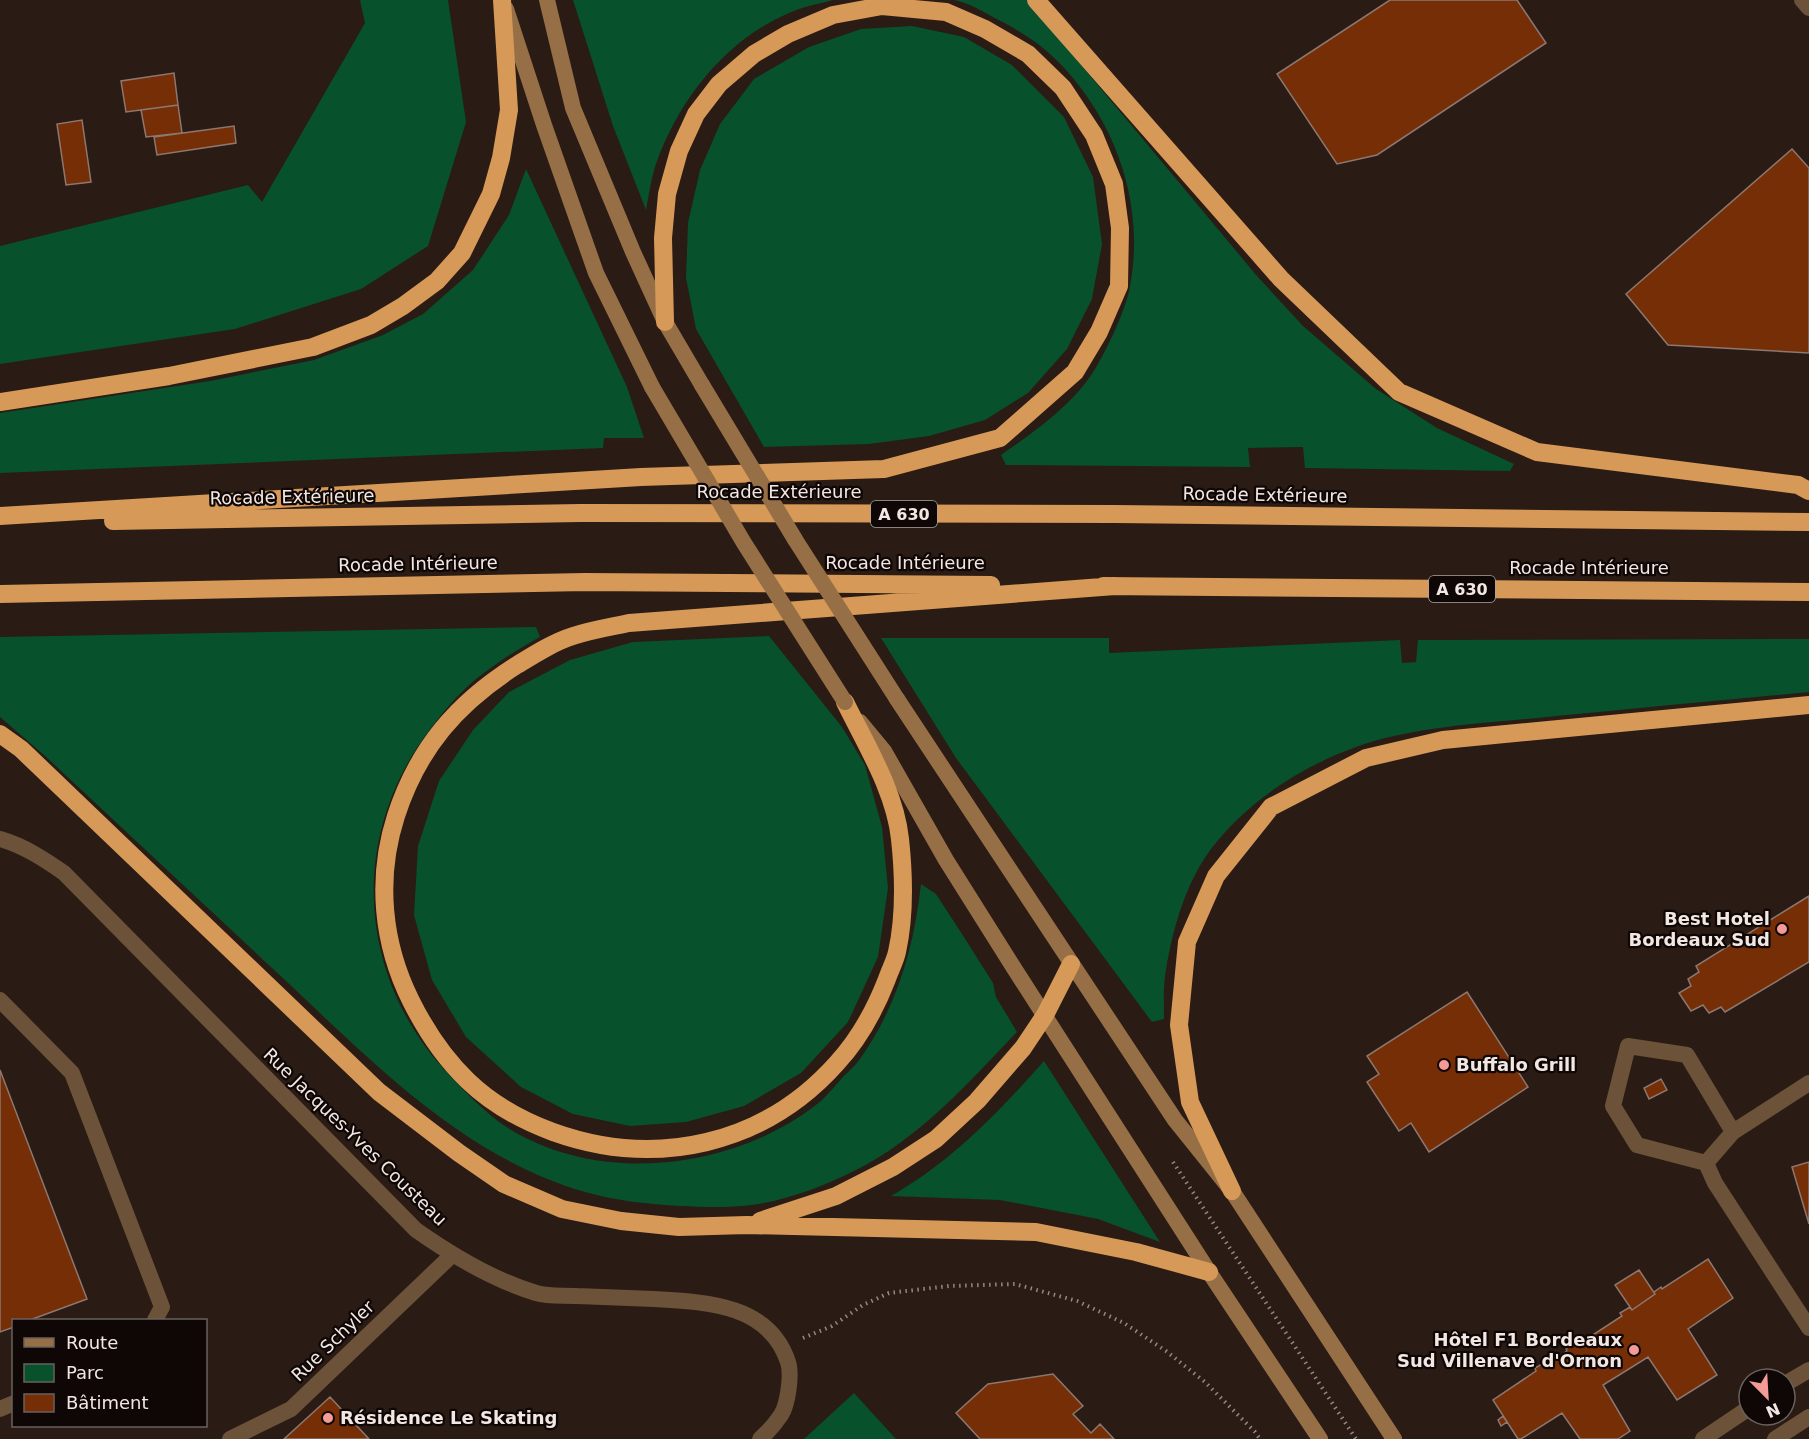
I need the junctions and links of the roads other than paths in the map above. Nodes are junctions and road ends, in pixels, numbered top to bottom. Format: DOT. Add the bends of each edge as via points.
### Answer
graph roads {
  1 [pos="502,0"];
  2 [pos="547,0"];
  3 [pos="1036,0"];
  4 [pos="1802,0"];
  5 [pos="1809,8"];
  6 [pos="665,322"];
  7 [pos="0,402"];
  8 [pos="1809,491"];
  9 [pos="0,516"];
  10 [pos="1809,522"];
  11 [pos="0,523"];
  12 [pos="1115,586"];
  13 [pos="1809,592"];
  14 [pos="0,594"];
  15 [pos="845,702"];
  16 [pos="1809,705"];
  17 [pos="0,734"];
  18 [pos="0,839"];
  19 [pos="1071,964"];
  20 [pos="0,1000"];
  21 [pos="1045,1015"];
  22 [pos="1809,1083"];
  23 [pos="1733,1132"];
  24 [pos="1706,1163"];
  25 [pos="1232,1191"];
  26 [pos="747,1225"];
  27 [pos="452,1255"];
  28 [pos="1209,1272"];
  29 [pos="156,1319"];
  30 [pos="1809,1328"];
  31 [pos="1737,1416"];
  32 [pos="1809,1417"];
  33 [pos="230,1439"];
  34 [pos="760,1439"];
  35 [pos="1320,1439"];
  36 [pos="1394,1439"];
  37 [pos="1703,1439"];
  38 [pos="1775,1439"];
  1 -- 7 [label="highway" via="509,110 501,158 491,194 462,253 437,281 372,325 313,347 169,376"];
  1 -- 15 [label="main road, bridge" via="596,273 652,387 744,543"];
  2 -- 6 [label="main road" via="573,108"];
  3 -- 8 [label="highway" via="1281,279 1399,392 1537,452 1798,485"];
  4 -- 5 [label="street"];
  6 -- 9 [label="highway" via="663,238 667,194 679,151 696,114 719,84 754,54 833,15 882,6 946,12 1028,54 1076,106 1094,135 1114,184 1120,228 1119,286 1099,332 1076,372 1000,438 884,469 641,477"];
  6 -- 19 [label="main road, bridge" via="796,541"];
  10 -- 11 [label="highway, Rocade Extérieure / A 630" via="1139,514 580,513"];
  12 -- 13 [label="highway, Rocade Intérieure / A 630"];
  12 -- 14 [label="highway, Rocade Intérieure / A 630" via="585,582"];
  12 -- 15 [label="highway" via="629,623 571,636 496,678 451,717 420,759 392,828 385,874 383,906 401,981 437,1046 468,1082 535,1125 579,1141 622,1149 665,1149 704,1143 746,1130 781,1112 819,1083 851,1048 876,1008 897,954 903,893 900,836 888,791"];
  15 -- 21 [label="main road" via="884,751 946,860"];
  16 -- 25 [label="highway" via="1443,740 1366,758 1271,807 1216,876 1187,942 1179,1025 1190,1102"];
  17 -- 26 [label="highway" via="21,749 379,1092 504,1184 562,1209 621,1221 679,1227"];
  18 -- 27 [label="street, Rue Jacques-Yves Cousteau" via="40,856 64,873 417,1230"];
  19 -- 21 [label="highway"];
  19 -- 25 [label="main road" via="1175,1120"];
  20 -- 29 [label="street" via="72,1073 162,1307"];
  21 -- 26 [label="highway" via="1023,1048 977,1101 936,1139 893,1167 836,1196"];
  21 -- 28 [label="main road"];
  22 -- 23 [label="street"];
  23 -- 24 [label="street"];
  23 -- 24 [label="street" via="1687,1055 1628,1046 1613,1106 1637,1145"];
  24 -- 30 [label="street"];
  25 -- 36 [label="main road"];
  26 -- 28 [label="highway" via="1036,1232 1136,1252"];
  27 -- 33 [label="street, Rue Schyler" via="291,1409"];
  27 -- 34 [label="street, Rue Jacques-Yves Cousteau" via="538,1294 694,1301 751,1317 770,1330 783,1347 790,1369 782,1413"];
  28 -- 35 [label="main road"];
  31 -- 37 [label="street"];
  32 -- 38 [label="street"];
}
